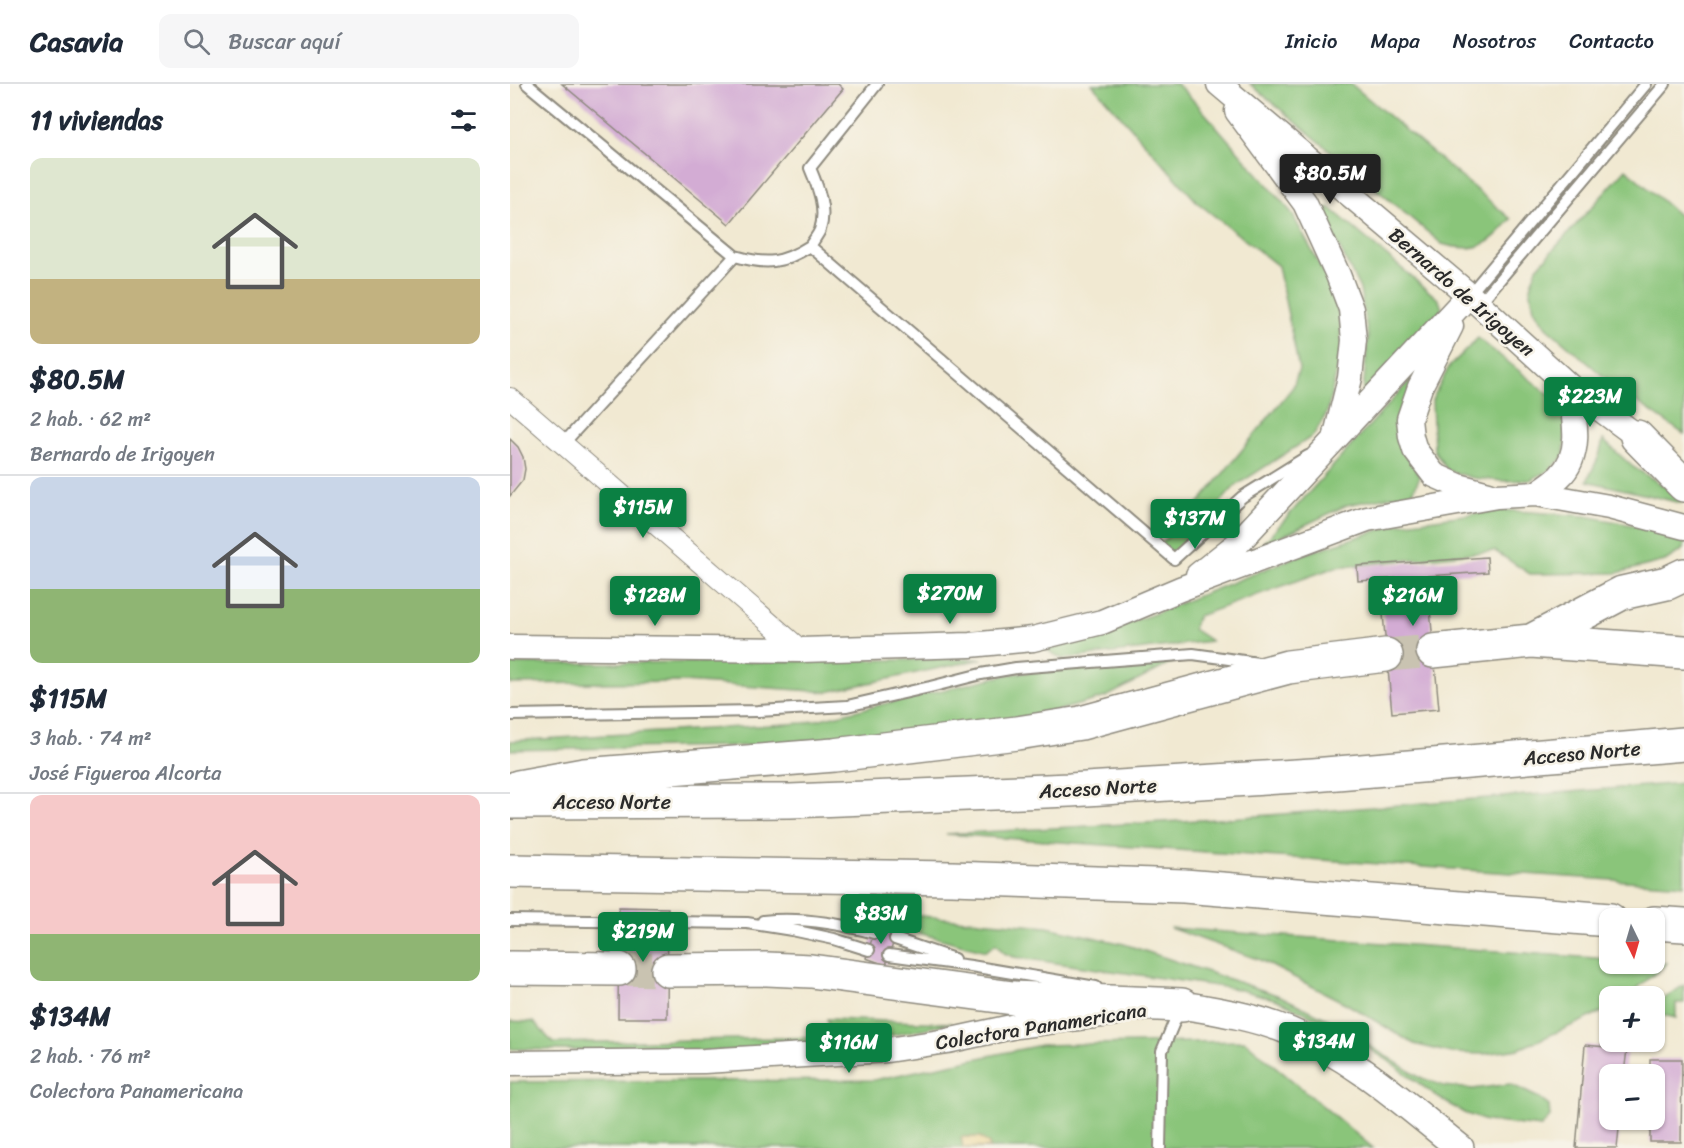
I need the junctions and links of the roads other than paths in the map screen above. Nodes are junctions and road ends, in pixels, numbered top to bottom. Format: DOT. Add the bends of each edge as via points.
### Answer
graph roads {
  1 [pos="527,84"];
  2 [pos="877,84"];
  3 [pos="1218,84"];
  4 [pos="1646,84"];
  5 [pos="1665,84"];
  6 [pos="810,246"];
  7 [pos="735,256"];
  8 [pos="1474,299"];
  9 [pos="1569,386"];
  10 [pos="510,398"];
  11 [pos="1637,437"];
  12 [pos="1336,438"];
  13 [pos="562,445"];
  14 [pos="1684,468"];
  15 [pos="1684,486"];
  16 [pos="1536,494"];
  17 [pos="1497,496"];
  18 [pos="1684,527"];
  19 [pos="1684,575"];
  20 [pos="1180,589"];
  21 [pos="1531,641"];
  22 [pos="510,647"];
  23 [pos="801,650"];
  24 [pos="1433,651"];
  25 [pos="1684,652"];
  26 [pos="1386,655"];
  27 [pos="1288,667"];
  28 [pos="510,715"];
  29 [pos="1684,744"];
  30 [pos="510,788"];
  31 [pos="510,802"];
  32 [pos="510,872"];
  33 [pos="1599,919"];
  34 [pos="510,920"];
  35 [pos="747,923"];
  36 [pos="1665,924"];
  37 [pos="1684,926"];
  38 [pos="874,933"];
  39 [pos="895,939"];
  40 [pos="869,950"];
  41 [pos="889,955"];
  42 [pos="971,966"];
  43 [pos="510,968"];
  44 [pos="619,969"];
  45 [pos="668,970"];
  46 [pos="1182,1005"];
  47 [pos="510,1063"];
  48 [pos="1160,1148"];
  49 [pos="1460,1148"];
  1 -- 7 [label="lane"];
  2 -- 6 [label="lane" via="810,168 823,208 820,230"];
  3 -- 8 [label="street, Bernardo de Irigoyen"];
  3 -- 12 [label="street" via="1305,203 1351,309 1354,340 1350,378"];
  4 -- 8 [label="lane"];
  5 -- 8 [label="lane"];
  6 -- 7 [label="lane" via="792,258 771,263"];
  6 -- 12 [label="lane" via="1174,559 1242,497"];
  7 -- 13 [label="lane"];
  8 -- 9 [label="street, Bernardo de Irigoyen"];
  8 -- 12 [label="street"];
  8 -- 17 [label="street" via="1443,339 1420,387 1409,419 1411,437 1415,450 1434,475"];
  9 -- 11 [label="street, Bernardo de Irigoyen"];
  9 -- 16 [label="street" via="1575,442 1561,476"];
  10 -- 13 [label="street"];
  11 -- 14 [label="street, Bernardo de Irigoyen"];
  11 -- 15 [label="highway"];
  12 -- 20 [label="street" via="1236,545"];
  13 -- 23 [label="street"];
  16 -- 17 [label="street"];
  16 -- 18 [label="street" via="1609,507"];
  17 -- 20 [label="street" via="1367,519"];
  19 -- 21 [label="highway" via="1622,593"];
  20 -- 23 [label="street" via="1102,622 1034,639"];
  21 -- 24 [label="highway"];
  21 -- 25 [label="highway"];
  22 -- 23 [label="street"];
  26 -- 27 [label="highway"];
  27 -- 28 [label="lane" via="1193,654 1016,668 847,706"];
  27 -- 30 [label="highway" via="1081,723 1017,733 834,755 584,775"];
  29 -- 31 [label="highway, Acceso Norte" via="1313,775 1070,790 790,801"];
  32 -- 33 [label="highway" via="1184,886"];
  34 -- 35 [label="lane"];
  35 -- 38 [label="lane" via="811,921"];
  35 -- 40 [label="lane" via="823,936"];
  36 -- 37 [label="highway"];
  39 -- 42 [label="lane"];
  41 -- 42 [label="lane"];
  42 -- 46 [label="lane"];
  43 -- 44 [label="highway"];
  45 -- 46 [label="highway" via="811,971 1013,998"];
  46 -- 47 [label="street, Colectora Panamericana" via="1016,1026 887,1050 704,1062"];
  46 -- 48 [label="lane" via="1162,1050"];
  46 -- 49 [label="main road, Colectora Panamericana" via="1260,1021 1329,1050"];
}
